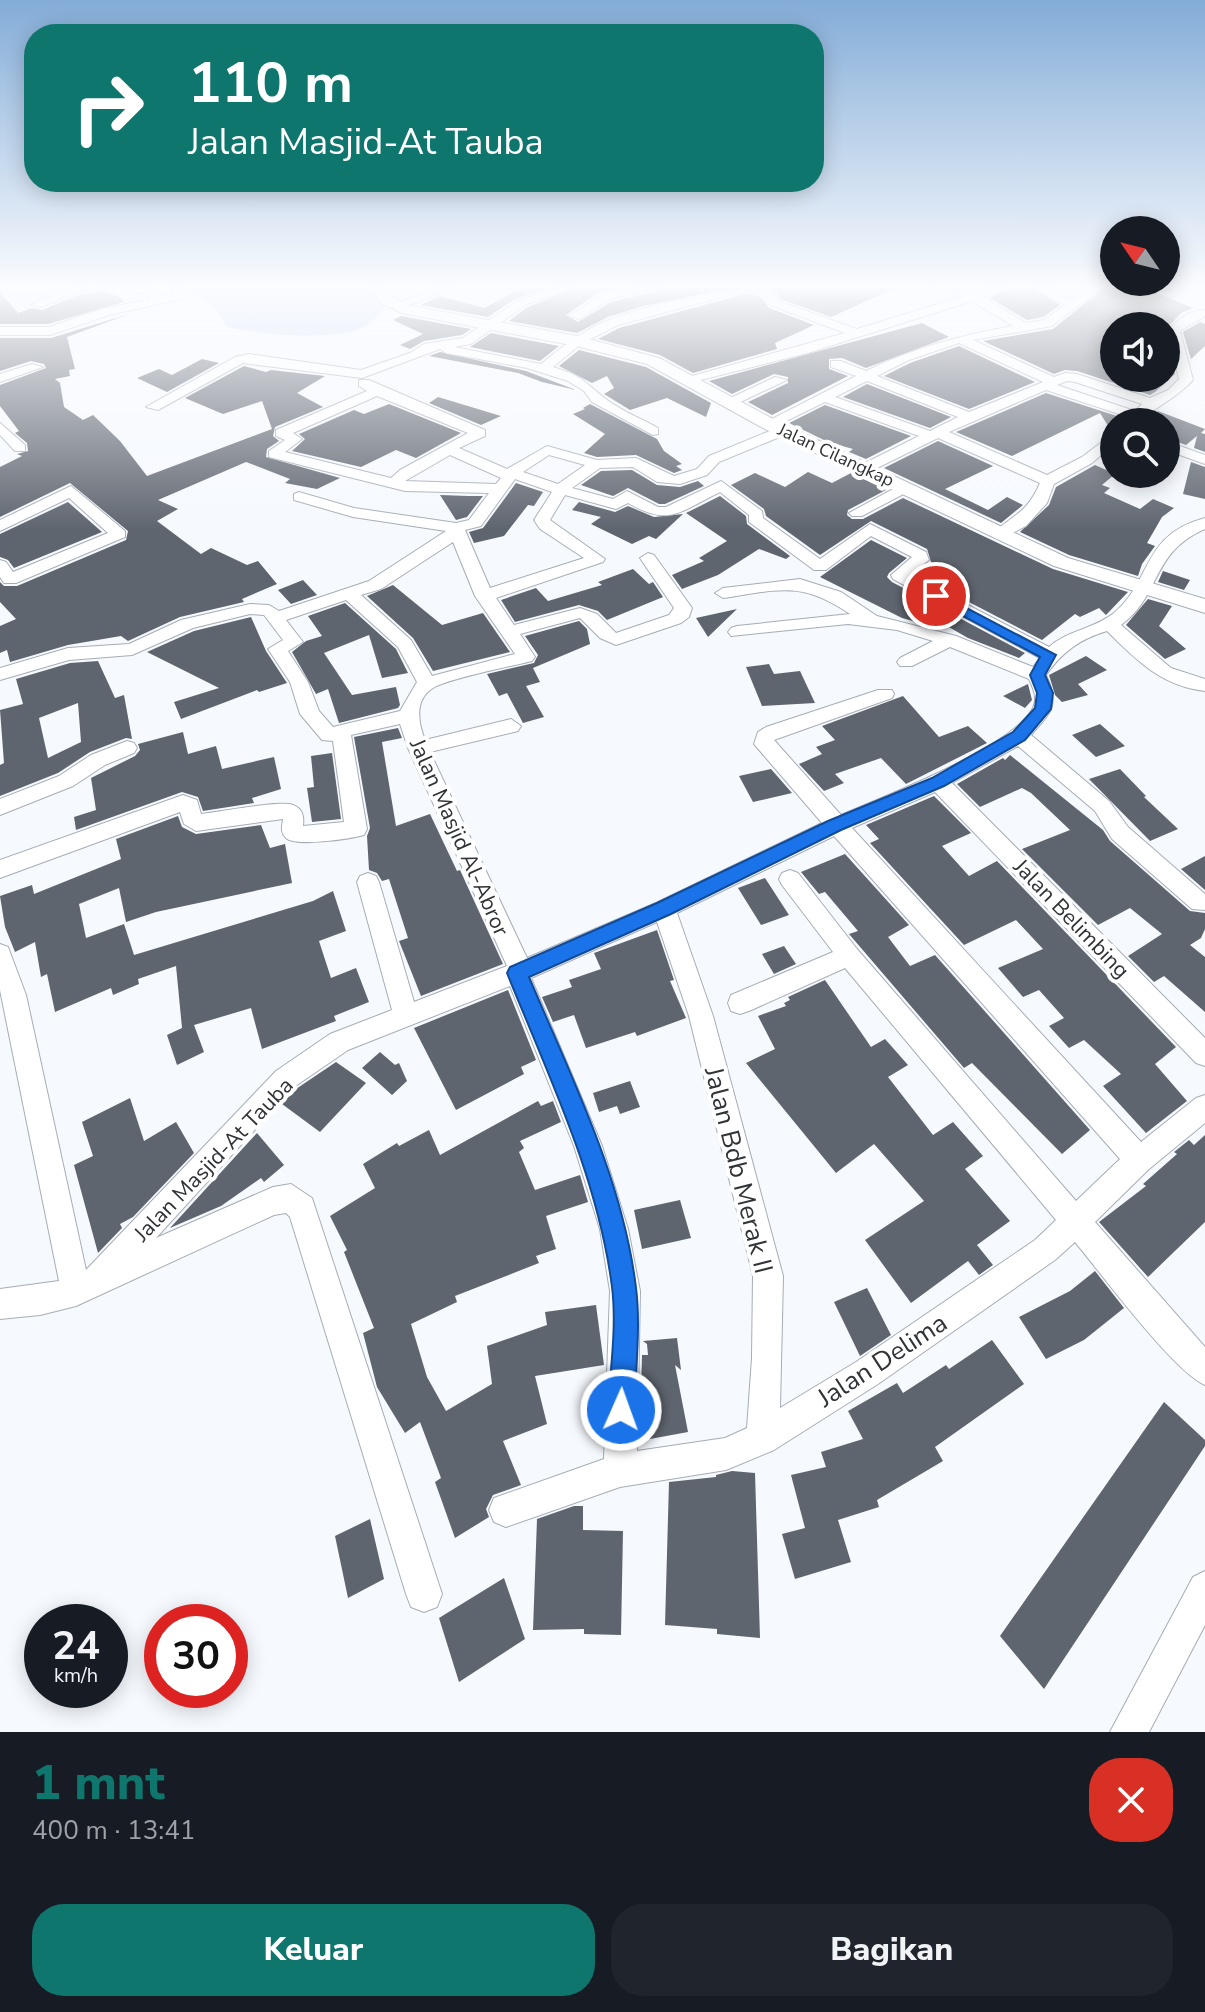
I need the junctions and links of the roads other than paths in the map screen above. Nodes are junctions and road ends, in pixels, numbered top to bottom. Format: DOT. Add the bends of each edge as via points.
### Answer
graph roads {
  1 [pos="31,369"];
  2 [pos="223,369"];
  3 [pos="325,369"];
  4 [pos="377,369"];
  5 [pos="546,369"];
  6 [pos="667,369"];
  7 [pos="732,369"];
  8 [pos="846,369"];
  9 [pos="880,369"];
  10 [pos="1020,369"];
  11 [pos="1186,369"];
  12 [pos="362,374"];
  13 [pos="863,377"];
  14 [pos="0,378"];
  15 [pos="780,380"];
  16 [pos="690,381"];
  17 [pos="1051,384"];
  18 [pos="377,391"];
  19 [pos="824,397"];
  20 [pos="729,402"];
  21 [pos="1151,403"];
  22 [pos="153,407"];
  23 [pos="1108,408"];
  24 [pos="1146,408"];
  25 [pos="969,417"];
  26 [pos="0,427"];
  27 [pos="776,428"];
  28 [pos="653,431"];
  29 [pos="936,434"];
  30 [pos="20,448"];
  31 [pos="450,449"];
  32 [pos="1100,449"];
  33 [pos="1180,450"];
  34 [pos="1205,460"];
  35 [pos="596,464"];
  36 [pos="866,468"];
  37 [pos="511,474"];
  38 [pos="1048,481"];
  39 [pos="394,484"];
  40 [pos="906,487"];
  41 [pos="498,489"];
  42 [pos="561,489"];
  43 [pos="299,497"];
  44 [pos="857,513"];
  45 [pos="1205,523"];
  46 [pos="0,526"];
  47 [pos="456,528"];
  48 [pos="1001,534"];
  49 [pos="648,558"];
  50 [pos="0,565"];
  51 [pos="1144,589"];
  52 [pos="723,593"];
  53 [pos="349,594"];
  54 [pos="484,596"];
  55 [pos="1205,606"];
  56 [pos="277,617"];
  57 [pos="871,620"];
  58 [pos="1110,624"];
  59 [pos="510,631"];
  60 [pos="737,632"];
  61 [pos="950,640"];
  62 [pos="1049,655"];
  63 [pos="906,662"];
  64 [pos="0,674"];
  65 [pos="1037,675"];
  66 [pos="427,683"];
  67 [pos="1205,685"];
  68 [pos="885,694"];
  69 [pos="406,716"];
  70 [pos="511,726"];
  71 [pos="341,731"];
  72 [pos="1019,736"];
  73 [pos="127,748"];
  74 [pos="418,748"];
  75 [pos="938,782"];
  76 [pos="0,807"];
  77 [pos="835,826"];
  78 [pos="0,869"];
  79 [pos="790,879"];
  80 [pos="368,882"];
  81 [pos="1200,903"];
  82 [pos="664,909"];
  83 [pos="0,954"];
  84 [pos="849,956"];
  85 [pos="519,972"];
  86 [pos="740,1003"];
  87 [pos="405,1014"];
  88 [pos="1205,1055"];
  89 [pos="1205,1107"];
  90 [pos="1139,1160"];
  91 [pos="1076,1220"];
  92 [pos="89,1284"];
  93 [pos="0,1304"];
  94 [pos="1205,1369"];
  95 [pos="762,1438"];
  96 [pos="620,1470"];
  97 [pos="506,1510"];
  98 [pos="1205,1589"];
  99 [pos="424,1594"];
  100 [pos="1129,1732"];
  1 -- 14 [label="street"];
  2 -- 22 [label="street"];
  3 -- 12 [label="street"];
  4 -- 12 [label="street"];
  5 -- 28 [label="street" via="583,383 597,399"];
  6 -- 16 [label="street, Jalan Cilangkap"];
  7 -- 16 [label="street"];
  8 -- 13 [label="street"];
  9 -- 13 [label="street"];
  10 -- 17 [label="street"];
  11 -- 21 [label="street" via="1186,380 1173,393"];
  12 -- 18 [label="street" via="357,378"];
  13 -- 19 [label="street"];
  13 -- 25 [label="street"];
  15 -- 20 [label="street"];
  16 -- 20 [label="street, Jalan Cilangkap"];
  17 -- 21 [label="street" via="1077,378"];
  17 -- 23 [label="street"];
  17 -- 25 [label="street"];
  18 -- 31 [label="street" via="480,433"];
  18 -- 39 [label="street" via="281,433 295,439 273,452"];
  19 -- 27 [label="street"];
  19 -- 29 [label="street"];
  20 -- 27 [label="street, Jalan Cilangkap"];
  21 -- 24 [label="street"];
  25 -- 29 [label="street"];
  26 -- 30 [label="street"];
  27 -- 35 [label="street" via="714,459 702,472 675,481 636,462"];
  27 -- 36 [label="street, Jalan Cilangkap"];
  29 -- 36 [label="street"];
  29 -- 38 [label="street"];
  31 -- 37 [label="street"];
  31 -- 39 [label="street"];
  32 -- 38 [label="street"];
  33 -- 34 [label="street"];
  35 -- 37 [label="street" via="551,450"];
  35 -- 42 [label="street"];
  36 -- 40 [label="street, Jalan Cilangkap"];
  37 -- 41 [label="street"];
  37 -- 42 [label="street"];
  38 -- 48 [label="street" via="1039,503"];
  39 -- 41 [label="street"];
  40 -- 44 [label="street"];
  40 -- 48 [label="street, Jalan Cilangkap"];
  41 -- 47 [label="street" via="475,523"];
  42 -- 54 [label="street" via="542,520 597,559"];
  42 -- 62 [label="street" via="616,504 627,496 655,512 669,511 721,486 757,514 760,525 820,567 870,529 920,555 921,560 899,575"];
  43 -- 47 [label="street" via="353,512"];
  45 -- 51 [label="street" via="1161,552"];
  46 -- 50 [label="street" via="71,491 119,534 10,579"];
  47 -- 53 [label="street" via="452,536 375,585"];
  47 -- 54 [label="street"];
  48 -- 51 [label="street, Jalan Cilangkap" via="1061,562"];
  49 -- 59 [label="street" via="683,608 680,616 616,639 580,613"];
  51 -- 55 [label="street, Jalan Cilangkap"];
  51 -- 58 [label="street"];
  52 -- 57 [label="street" via="794,583 835,596"];
  53 -- 56 [label="street"];
  53 -- 66 [label="street" via="405,644"];
  54 -- 59 [label="street"];
  56 -- 64 [label="street" via="269,610 250,609 187,624 132,649 68,654"];
  56 -- 71 [label="street" via="294,642 277,649 299,682 310,714 329,735"];
  57 -- 60 [label="street" via="843,618"];
  57 -- 61 [label="street"];
  58 -- 62 [label="street" via="1071,637"];
  58 -- 67 [label="street" via="1164,672 1179,681"];
  59 -- 66 [label="street" via="523,660"];
  61 -- 63 [label="street"];
  61 -- 65 [label="street"];
  62 -- 65 [label="street"];
  65 -- 72 [label="street, Jalan Masjid-At Tauba" via="1045,693 1043,709"];
  66 -- 69 [label="street, Jalan Masjid Al-Abror" via="411,699"];
  68 -- 77 [label="street" via="765,737 764,744"];
  69 -- 71 [label="street"];
  69 -- 74 [label="street, Jalan Masjid Al-Abror"];
  70 -- 74 [label="street"];
  71 -- 78 [label="street" via="356,829 296,835 294,816 288,811 196,823 190,805 183,803"];
  72 -- 75 [label="street, Jalan Masjid-At Tauba"];
  72 -- 81 [label="street" via="1102,806 1120,833"];
  73 -- 76 [label="street" via="66,781"];
  74 -- 85 [label="street, Jalan Masjid Al-Abror"];
  75 -- 77 [label="street, Jalan Masjid-At Tauba"];
  75 -- 88 [label="street, Jalan Belimbing"];
  77 -- 82 [label="street, Jalan Masjid-At Tauba"];
  77 -- 90 [label="street"];
  79 -- 84 [label="street"];
  80 -- 87 [label="street"];
  82 -- 85 [label="street, Jalan Masjid-At Tauba"];
  82 -- 95 [label="street, Jalan Bdb Merak II" via="701,1016 768,1276"];
  83 -- 92 [label="street"];
  84 -- 86 [label="street"];
  84 -- 91 [label="street"];
  85 -- 87 [label="street, Jalan Masjid-At Tauba"];
  85 -- 96 [label="street, Jalan Masjid Al-Abror" via="588,1146 614,1229 625,1291"];
  87 -- 92 [label="street, Jalan Masjid-At Tauba" via="339,1042 285,1079"];
  89 -- 90 [label="street, Jalan Delima"];
  90 -- 91 [label="street, Jalan Delima"];
  91 -- 94 [label="street"];
  91 -- 95 [label="street, Jalan Delima" via="1045,1250"];
  92 -- 93 [label="street" via="41,1303"];
  92 -- 99 [label="street" via="273,1201 291,1198 302,1208"];
  95 -- 96 [label="street, Jalan Delima" via="726,1454"];
  96 -- 97 [label="street, Jalan Delima"];
  98 -- 100 [label="street"];
}
